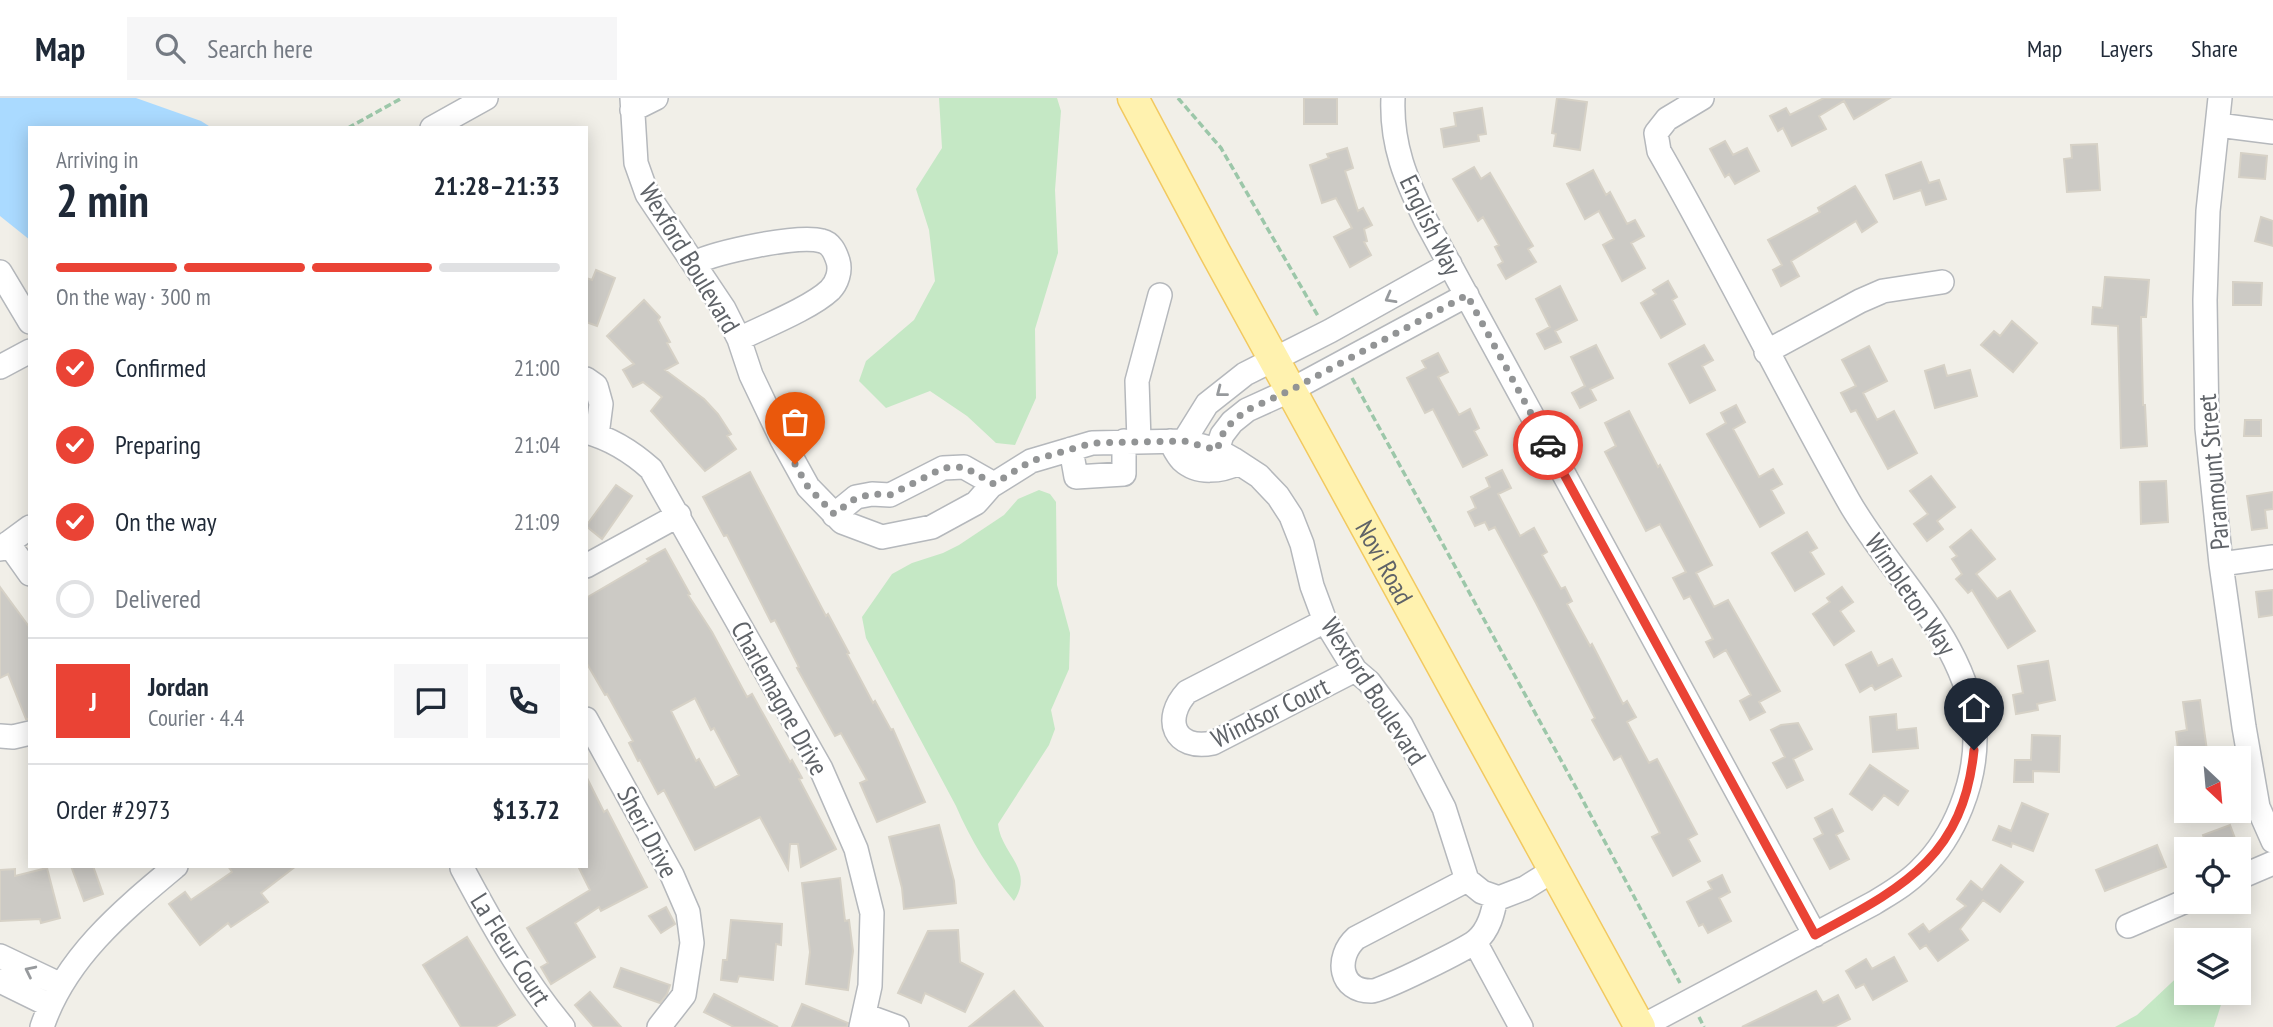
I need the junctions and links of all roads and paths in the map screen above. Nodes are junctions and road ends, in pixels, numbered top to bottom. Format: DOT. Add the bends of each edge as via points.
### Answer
graph roads {
  1 [pos="402,98"];
  2 [pos="486,98"];
  3 [pos="656,98"];
  4 [pos="1133,98"];
  5 [pos="1178,98"];
  6 [pos="1393,98"];
  7 [pos="1702,98"];
  8 [pos="2220,98"];
  9 [pos="625,102"];
  10 [pos="2218,125"];
  11 [pos="352,126"];
  12 [pos="436,126"];
  13 [pos="2273,132"];
  14 [pos="694,262"];
  15 [pos="1450,264"];
  16 [pos="0,272"];
  17 [pos="1942,282"];
  18 [pos="1467,295"];
  19 [pos="1160,296"];
  20 [pos="28,319"];
  21 [pos="1331,331"];
  22 [pos="739,340"];
  23 [pos="28,352"];
  24 [pos="1766,352"];
  25 [pos="1274,359"];
  26 [pos="1345,360"];
  27 [pos="0,367"];
  28 [pos="588,380"];
  29 [pos="1291,390"];
  30 [pos="592,434"];
  31 [pos="1132,441"];
  32 [pos="1177,441"];
  33 [pos="1071,449"];
  34 [pos="1217,450"];
  35 [pos="1240,463"];
  36 [pos="994,484"];
  37 [pos="834,514"];
  38 [pos="679,516"];
  39 [pos="28,528"];
  40 [pos="4,546"];
  41 [pos="2273,557"];
  42 [pos="2221,564"];
  43 [pos="588,565"];
  44 [pos="28,572"];
  45 [pos="1325,621"];
  46 [pos="1355,670"];
  47 [pos="588,723"];
  48 [pos="28,733"];
  49 [pos="0,736"];
  50 [pos="2273,841"];
  51 [pos="2273,863"];
  52 [pos="174,868"];
  53 [pos="462,868"];
  54 [pos="1554,870"];
  55 [pos="2251,872"];
  56 [pos="1467,880"];
  57 [pos="1496,897"];
  58 [pos="2174,906"];
  59 [pos="2128,926"];
  60 [pos="1815,935"];
  61 [pos="1475,942"];
  62 [pos="0,956"];
  63 [pos="0,981"];
  64 [pos="1690,1002"];
  65 [pos="50,1006"];
  66 [pos="862,1021"];
  67 [pos="563,1027"];
  68 [pos="659,1027"];
  69 [pos="897,1027"];
  70 [pos="1521,1027"];
  71 [pos="1640,1027"];
  72 [pos="1704,1027"];
  1 -- 11 [label="path"];
  2 -- 12 [label="street"];
  3 -- 9 [label="street"];
  4 -- 25 [label="main road, Novi Road"];
  5 -- 21 [label="path" via="1221,148 1313,311"];
  6 -- 15 [label="street, English Way" via="1393,126 1404,177"];
  7 -- 24 [label="street, Wimbleton Way" via="1661,126 1656,133 1659,151"];
  8 -- 10 [label="street, Paramount Street"];
  9 -- 14 [label="street, Wexford Boulevard" via="647,194"];
  10 -- 13 [label="street"];
  10 -- 42 [label="street, Paramount Street" via="2208,211 2205,300 2207,428"];
  14 -- 22 [label="street, Wexford Boulevard"];
  14 -- 22 [label="street" via="710,255 794,241 823,241 831,246 839,264 832,289"];
  15 -- 18 [label="street, English Way"];
  15 -- 21 [label="street, one-way"];
  16 -- 20 [label="street"];
  17 -- 24 [label="street" via="1860,300"];
  18 -- 26 [label="street"];
  18 -- 60 [label="street, English Way"];
  19 -- 31 [label="street" via="1137,381"];
  21 -- 25 [label="street"];
  22 -- 37 [label="street, Wexford Boulevard" via="782,440 808,487"];
  23 -- 27 [label="street"];
  24 -- 60 [label="street, Wimbleton Way" via="1850,503 1959,665 1975,733 1972,766 1957,819 1936,853 1906,882"];
  25 -- 29 [label="main road, Novi Road"];
  25 -- 32 [label="street, one-way" via="1213,398"];
  26 -- 29 [label="street"];
  26 -- 64 [label="path"];
  28 -- 30 [label="street" via="596,386 601,404"];
  29 -- 34 [label="street" via="1239,416 1222,435"];
  29 -- 54 [label="main road, Novi Road"];
  30 -- 38 [label="street, Charlemagne Drive" via="638,457"];
  31 -- 32 [label="street, Wexford Boulevard"];
  31 -- 33 [label="street, Wexford Boulevard"];
  31 -- 33 [label="street" via="1124,474 1076,477"];
  32 -- 34 [label="street, Wexford Boulevard"];
  32 -- 35 [label="street" via="1181,460 1195,467 1225,470"];
  33 -- 36 [label="street, Wexford Boulevard" via="1031,461"];
  34 -- 35 [label="street, Wexford Boulevard"];
  35 -- 45 [label="street, Wexford Boulevard" via="1259,476 1291,516"];
  36 -- 37 [label="street" via="964,467 943,468 890,495 856,498"];
  36 -- 37 [label="street, Wexford Boulevard" via="976,503 915,532 882,537 856,529"];
  38 -- 43 [label="street"];
  38 -- 66 [label="street, Charlemagne Drive" via="821,769 856,849 872,914 870,986"];
  39 -- 40 [label="street"];
  40 -- 44 [label="street"];
  41 -- 42 [label="street"];
  42 -- 50 [label="street, Paramount Street" via="2258,807"];
  45 -- 46 [label="street, Wexford Boulevard"];
  45 -- 46 [label="street, Windsor Court" via="1187,692 1175,712 1177,733 1194,744 1213,743"];
  46 -- 56 [label="street, Wexford Boulevard" via="1401,725 1433,785"];
  47 -- 68 [label="street, Sheri Drive" via="688,912 691,951 684,995"];
  48 -- 49 [label="street"];
  51 -- 55 [label="street"];
  52 -- 65 [label="street" via="95,938"];
  53 -- 67 [label="street, La Fleur Court" via="526,979"];
  54 -- 57 [label="street" via="1508,896"];
  54 -- 71 [label="main road, Novi Road"];
  56 -- 57 [label="street"];
  56 -- 61 [label="street" via="1356,938 1347,946 1342,967 1353,986 1383,989"];
  57 -- 61 [label="street" via="1487,927"];
  58 -- 59 [label="street"];
  60 -- 64 [label="street, Wimbleton Way"];
  61 -- 70 [label="street"];
  65 -- 62 [label="street, one-way"];
  63 -- 65 [label="street"];
  64 -- 71 [label="street, Wimbleton Way"];
  64 -- 72 [label="path"];
  66 -- 69 [label="street"];
}
